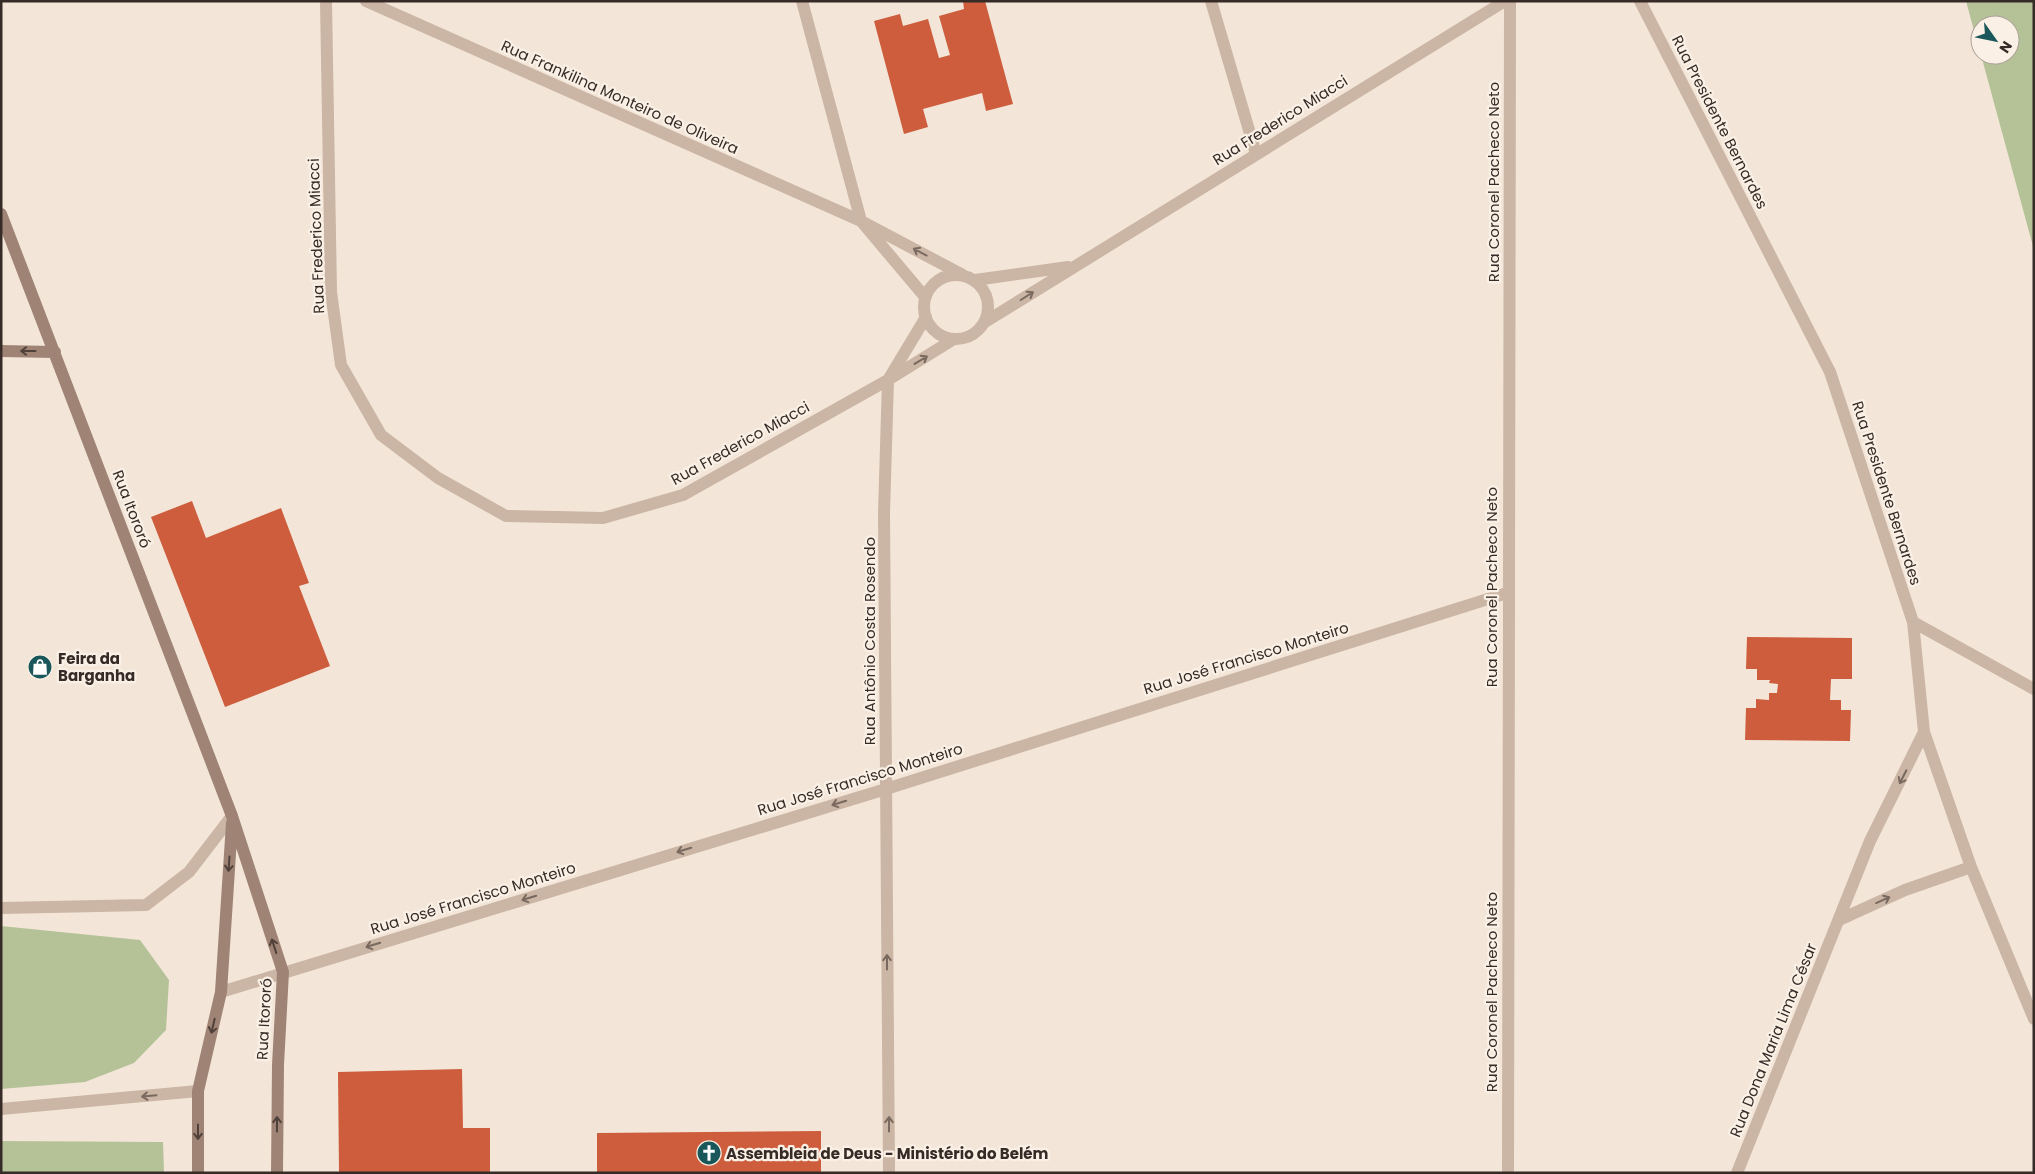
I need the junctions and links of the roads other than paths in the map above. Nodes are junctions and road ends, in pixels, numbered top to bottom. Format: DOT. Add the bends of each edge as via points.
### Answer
graph roads {
  1 [pos="326,1"];
  2 [pos="366,1"];
  3 [pos="802,1"];
  4 [pos="1211,1"];
  5 [pos="1505,1"];
  6 [pos="1510,1"];
  7 [pos="1640,1"];
  8 [pos="1256,154"];
  9 [pos="1,214"];
  10 [pos="861,222"];
  11 [pos="1073,266"];
  12 [pos="969,277"];
  13 [pos="925,297"];
  14 [pos="926,317"];
  15 [pos="986,322"];
  16 [pos="954,339"];
  17 [pos="1,351"];
  18 [pos="55,352"];
  19 [pos="888,380"];
  20 [pos="1507,593"];
  21 [pos="1913,622"];
  22 [pos="2034,689"];
  23 [pos="1924,732"];
  24 [pos="886,789"];
  25 [pos="232,816"];
  26 [pos="1971,867"];
  27 [pos="1,908"];
  28 [pos="1839,920"];
  29 [pos="283,972"];
  30 [pos="221,992"];
  31 [pos="2034,1019"];
  32 [pos="198,1091"];
  33 [pos="1,1109"];
  34 [pos="198,1173"];
  35 [pos="277,1173"];
  36 [pos="889,1173"];
  37 [pos="1508,1173"];
  38 [pos="1737,1173"];
  1 -- 19 [label="street, Rua Frederico Miacci" via="331,292 341,365 381,435 438,478 506,516 603,518 683,495"];
  2 -- 10 [label="street, Rua Frankilina Monteiro de Oliveira"];
  3 -- 10 [label="street"];
  4 -- 8 [label="street"];
  5 -- 8 [label="street, Rua Frederico Miacci"];
  6 -- 20 [label="street, Rua Coronel Pacheco Neto"];
  7 -- 21 [label="street, Rua Presidente Bernardes" via="1830,372"];
  8 -- 11 [label="street, Rua Frederico Miacci"];
  9 -- 18 [label="street, Rua Itororó"];
  12 -- 10 [label="street, Rua Frankilina Monteiro de Oliveira, one-way"];
  10 -- 13 [label="street, Rua Frankilina Monteiro de Oliveira"];
  11 -- 12 [label="street, Rua Frederico Miacci"];
  15 -- 11 [label="street, Rua Frederico Miacci, one-way"];
  12 -- 13 [label="street" via="954,274 936,281"];
  12 -- 15 [label="street" via="987,294"];
  13 -- 14 [label="street"];
  14 -- 16 [label="street" via="937,333"];
  14 -- 19 [label="street, Rua Frederico Miacci"];
  15 -- 16 [label="street" via="972,335"];
  19 -- 16 [label="street, Rua Frederico Miacci, one-way"];
  18 -- 17 [label="street, one-way"];
  18 -- 25 [label="street, Rua Itororó"];
  19 -- 24 [label="street, Rua Antônio Costa Rosendo" via="884,513"];
  20 -- 24 [label="street, Rua José Francisco Monteiro"];
  20 -- 37 [label="street, Rua Coronel Pacheco Neto"];
  21 -- 22 [label="street"];
  21 -- 23 [label="street, Rua Presidente Bernardes"];
  23 -- 26 [label="street, Rua Presidente Bernardes"];
  23 -- 28 [label="street, Rua Dona Maria Lima César, one-way" via="1870,841"];
  24 -- 29 [label="street, Rua José Francisco Monteiro, one-way"];
  36 -- 24 [label="street, Rua Antônio Costa Rosendo, one-way"];
  25 -- 27 [label="street" via="189,872 146,905"];
  29 -- 25 [label="street, Rua Itororó, one-way"];
  25 -- 30 [label="street, Rua Itororó, one-way"];
  28 -- 26 [label="street, one-way" via="1905,890"];
  26 -- 31 [label="street, Rua Presidente Bernardes"];
  28 -- 38 [label="street, Rua Dona Maria Lima César"];
  29 -- 30 [label="street, Rua José Francisco Monteiro"];
  35 -- 29 [label="street, Rua Itororó, one-way"];
  30 -- 32 [label="street, Rua Itororó, one-way"];
  32 -- 33 [label="street, one-way"];
  32 -- 34 [label="street, Rua Itororó, one-way"];
}
